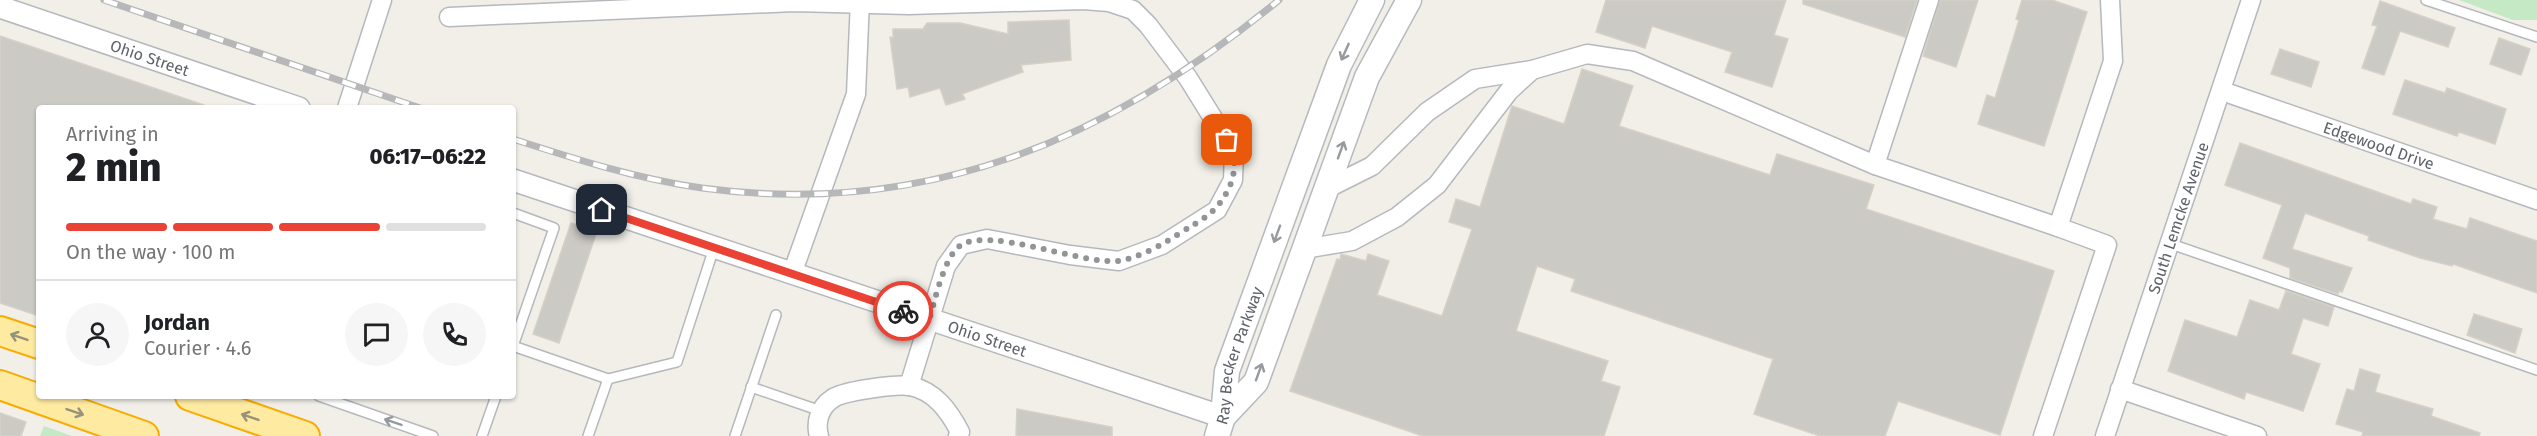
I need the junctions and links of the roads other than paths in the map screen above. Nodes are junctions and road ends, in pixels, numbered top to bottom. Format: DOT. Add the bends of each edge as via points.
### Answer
graph roads {
  1 [pos="382,0"];
  2 [pos="1372,0"];
  3 [pos="1409,0"];
  4 [pos="1929,0"];
  5 [pos="2110,0"];
  6 [pos="2251,0"];
  7 [pos="2426,0"];
  8 [pos="794,1"];
  9 [pos="860,2"];
  10 [pos="0,7"];
  11 [pos="448,17"];
  12 [pos="2537,37"];
  13 [pos="1532,70"];
  14 [pos="2222,91"];
  15 [pos="290,105"];
  16 [pos="347,105"];
  17 [pos="1875,165"];
  18 [pos="516,181"];
  19 [pos="1326,189"];
  20 [pos="2537,200"];
  21 [pos="516,214"];
  22 [pos="2058,227"];
  23 [pos="2168,243"];
  24 [pos="714,248"];
  25 [pos="1304,249"];
  26 [pos="792,274"];
  27 [pos="776,315"];
  28 [pos="929,320"];
  29 [pos="0,331"];
  30 [pos="516,337"];
  31 [pos="36,343"];
  32 [pos="516,347"];
  33 [pos="2537,370"];
  34 [pos="608,378"];
  35 [pos="0,385"];
  36 [pos="909,386"];
  37 [pos="751,387"];
  38 [pos="2120,389"];
  39 [pos="36,398"];
  40 [pos="40,399"];
  41 [pos="328,399"];
  42 [pos="495,399"];
  43 [pos="221,401"];
  44 [pos="820,411"];
  45 [pos="1220,426"];
  46 [pos="144,436"];
  47 [pos="305,436"];
  48 [pos="433,436"];
  49 [pos="482,436"];
  50 [pos="588,436"];
  51 [pos="735,436"];
  52 [pos="819,436"];
  53 [pos="958,436"];
  54 [pos="2043,436"];
  55 [pos="2105,436"];
  56 [pos="2257,436"];
  1 -- 16 [label="street"];
  2 -- 45 [label="main road, Ray Becker Parkway, one-way" via="1339,65 1227,371"];
  19 -- 3 [label="main road, Ray Becker Parkway, one-way" via="1368,77"];
  4 -- 17 [label="street"];
  5 -- 22 [label="street" via="2113,60"];
  6 -- 14 [label="street, South Lemcke Avenue"];
  7 -- 12 [label="lane"];
  8 -- 9 [label="street"];
  8 -- 11 [label="street"];
  9 -- 26 [label="street" via="856,93"];
  9 -- 28 [label="street" via="909,5 1083,0 1109,2 1132,10 1188,78 1234,152 1233,180 1217,210 1162,245 1119,261 987,239 961,246 946,266"];
  10 -- 15 [label="street, Ohio Street"];
  13 -- 17 [label="street" via="1587,54 1633,61"];
  13 -- 19 [label="street" via="1474,79 1427,112 1372,166"];
  13 -- 25 [label="street" via="1509,91 1437,185 1405,210 1352,241"];
  14 -- 20 [label="street, Edgewood Drive"];
  14 -- 23 [label="street, South Lemcke Avenue"];
  17 -- 22 [label="street"];
  18 -- 24 [label="street, Ohio Street"];
  19 -- 25 [label="main road, Ray Becker Parkway"];
  21 -- 30 [label="lane" via="554,228"];
  22 -- 54 [label="street" via="2107,244"];
  23 -- 33 [label="lane"];
  23 -- 38 [label="street, South Lemcke Avenue"];
  24 -- 26 [label="street, Ohio Street"];
  24 -- 34 [label="lane" via="677,362"];
  45 -- 25 [label="main road, Ray Becker Parkway, one-way" via="1256,382"];
  26 -- 28 [label="street, Ohio Street"];
  27 -- 37 [label="lane"];
  28 -- 36 [label="street"];
  28 -- 45 [label="street, Ohio Street"];
  31 -- 29 [label="highway, one-way"];
  32 -- 34 [label="lane"];
  34 -- 50 [label="lane"];
  35 -- 39 [label="highway, one-way"];
  36 -- 44 [label="street" via="832,398"];
  36 -- 53 [label="street" via="948,409 960,432"];
  37 -- 44 [label="lane"];
  37 -- 51 [label="lane"];
  38 -- 55 [label="street, South Lemcke Avenue"];
  38 -- 56 [label="street"];
  40 -- 46 [label="highway, one-way"];
  48 -- 41 [label="lane, one-way"];
  42 -- 49 [label="lane"];
  47 -- 43 [label="highway, one-way"];
  44 -- 52 [label="street" via="816,427"];
}
